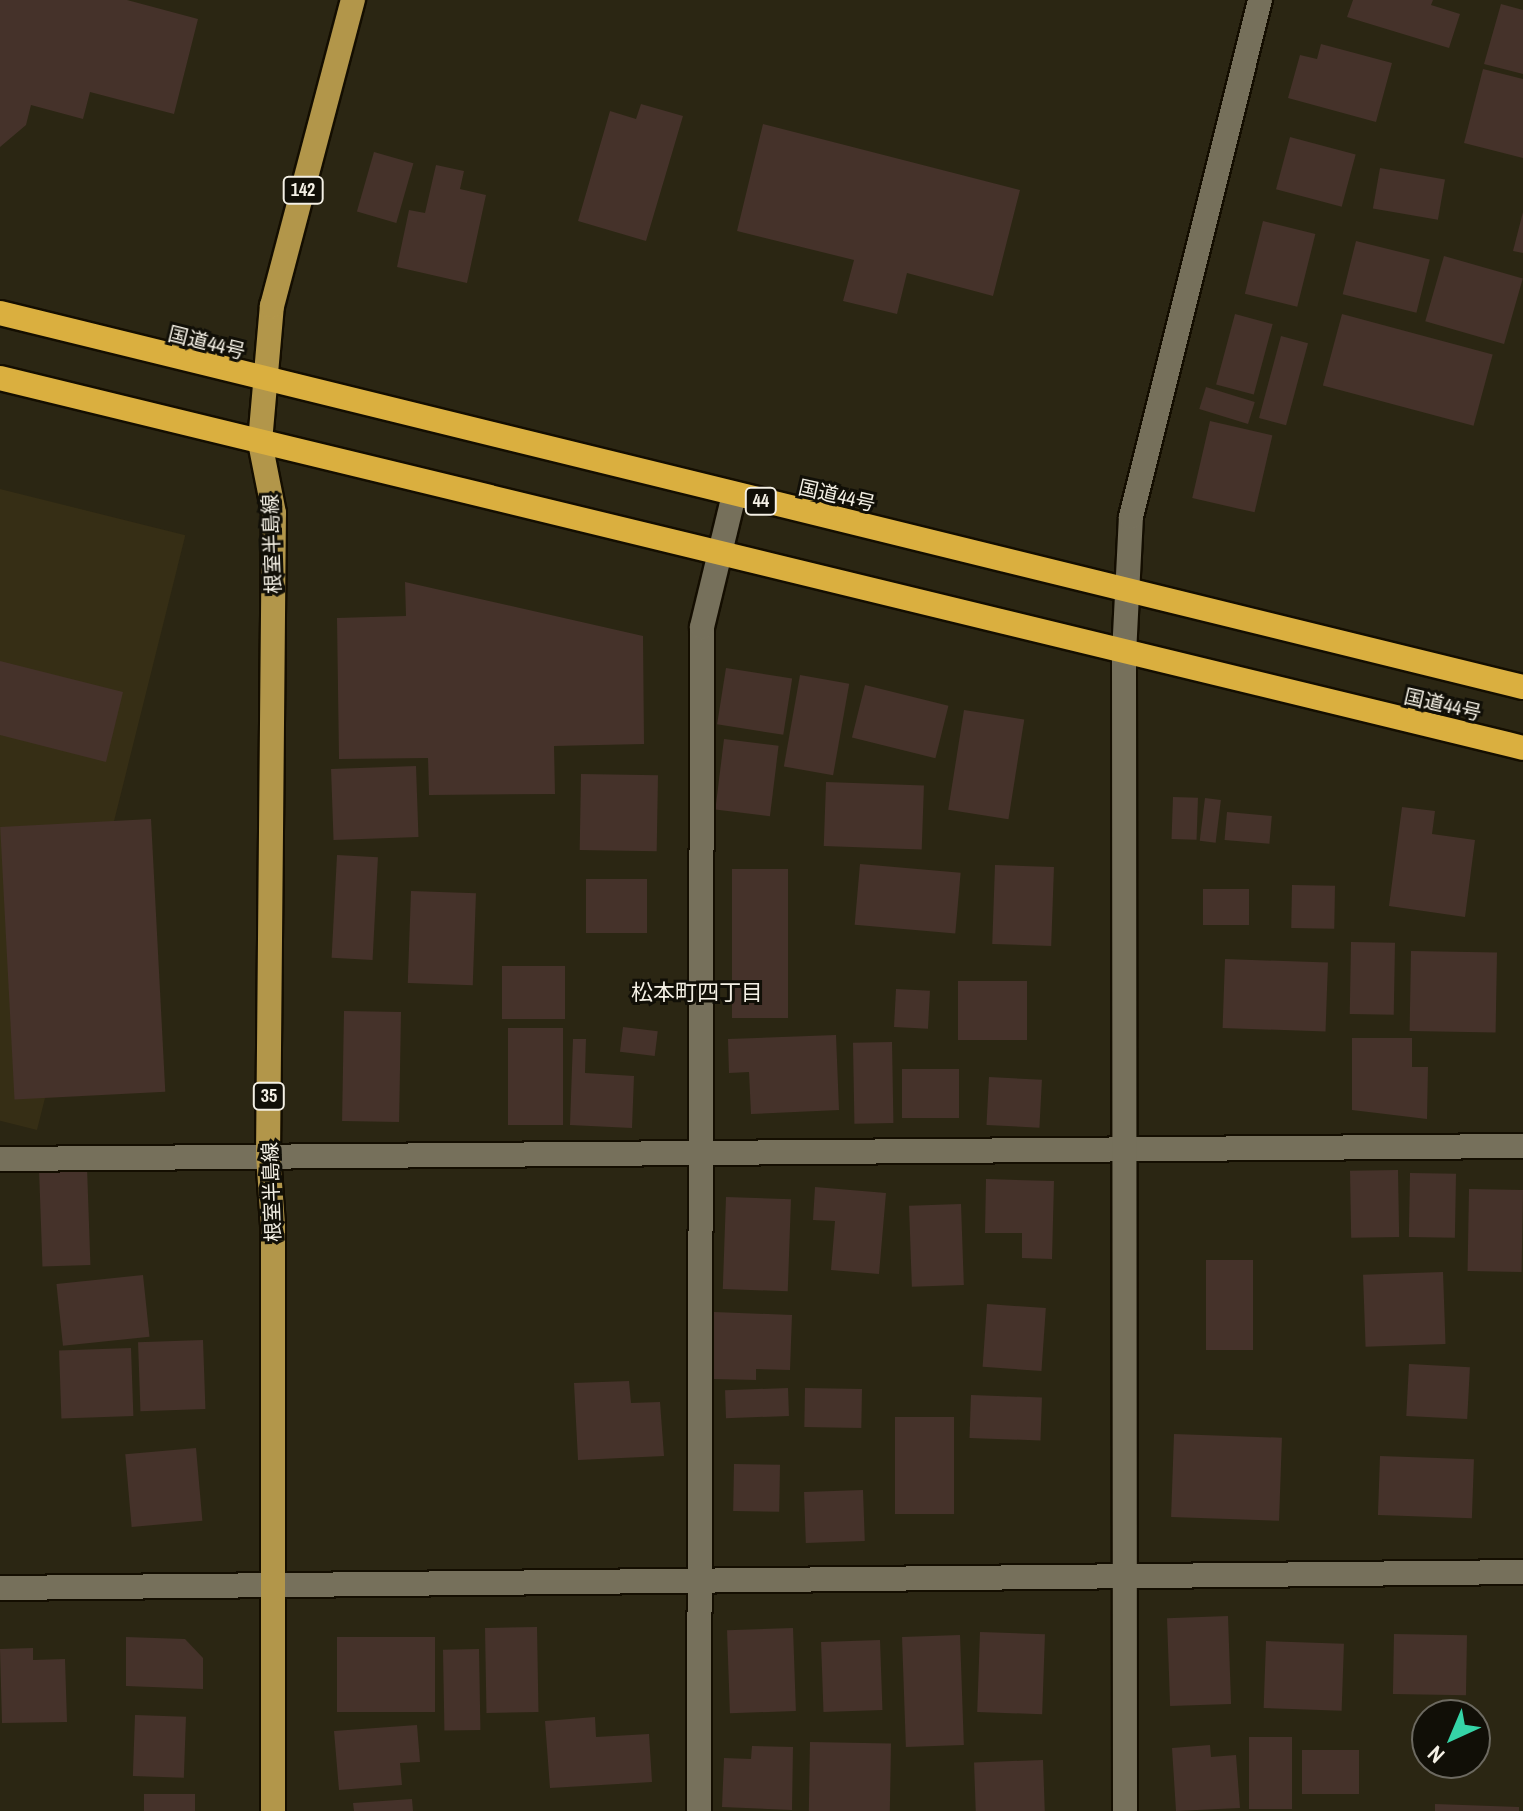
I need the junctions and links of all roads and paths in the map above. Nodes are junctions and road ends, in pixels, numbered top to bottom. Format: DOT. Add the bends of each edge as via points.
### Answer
graph roads {
  1 [pos="353,0"];
  2 [pos="1260,0"];
  3 [pos="0,313"];
  4 [pos="0,378"];
  5 [pos="266,382"];
  6 [pos="260,442"];
  7 [pos="734,495"];
  8 [pos="719,552"];
  9 [pos="1129,590"];
  10 [pos="1124,654"];
  11 [pos="1523,687"];
  12 [pos="1523,748"];
  13 [pos="1523,1146"];
  14 [pos="1123,1151"];
  15 [pos="701,1154"];
  16 [pos="268,1156"];
  17 [pos="0,1159"];
  18 [pos="1523,1572"];
  19 [pos="700,1579"];
  20 [pos="1126,1580"];
  21 [pos="273,1586"];
  22 [pos="0,1588"];
  23 [pos="273,1811"];
  24 [pos="699,1811"];
  25 [pos="1125,1811"];
  1 -- 5 [label="main road, 142" via="272,306"];
  2 -- 9 [label="street" via="1131,517"];
  3 -- 5 [label="highway, 国道44号 / 44"];
  4 -- 6 [label="highway, 国道44号"];
  5 -- 6 [label="main road, 根室半島線 / 35"];
  5 -- 7 [label="highway, 国道44号 / 44"];
  6 -- 8 [label="highway, 国道44号"];
  6 -- 16 [label="main road, 根室半島線 / 35" via="274,513"];
  7 -- 8 [label="street"];
  7 -- 9 [label="highway, 国道44号 / 44"];
  8 -- 10 [label="highway, 国道44号"];
  8 -- 15 [label="street" via="702,627"];
  9 -- 10 [label="street"];
  9 -- 11 [label="highway, 国道44号 / 44"];
  10 -- 12 [label="highway, 国道44号"];
  10 -- 14 [label="street"];
  13 -- 14 [label="street"];
  14 -- 15 [label="street"];
  14 -- 20 [label="street"];
  15 -- 16 [label="street"];
  15 -- 19 [label="street"];
  16 -- 17 [label="street"];
  16 -- 21 [label="main road, 根室半島線 / 35" via="273,1225"];
  18 -- 20 [label="street"];
  19 -- 20 [label="street"];
  19 -- 21 [label="street"];
  19 -- 24 [label="street"];
  20 -- 25 [label="street"];
  21 -- 22 [label="street"];
  21 -- 23 [label="main road, 根室半島線 / 35"];
}
